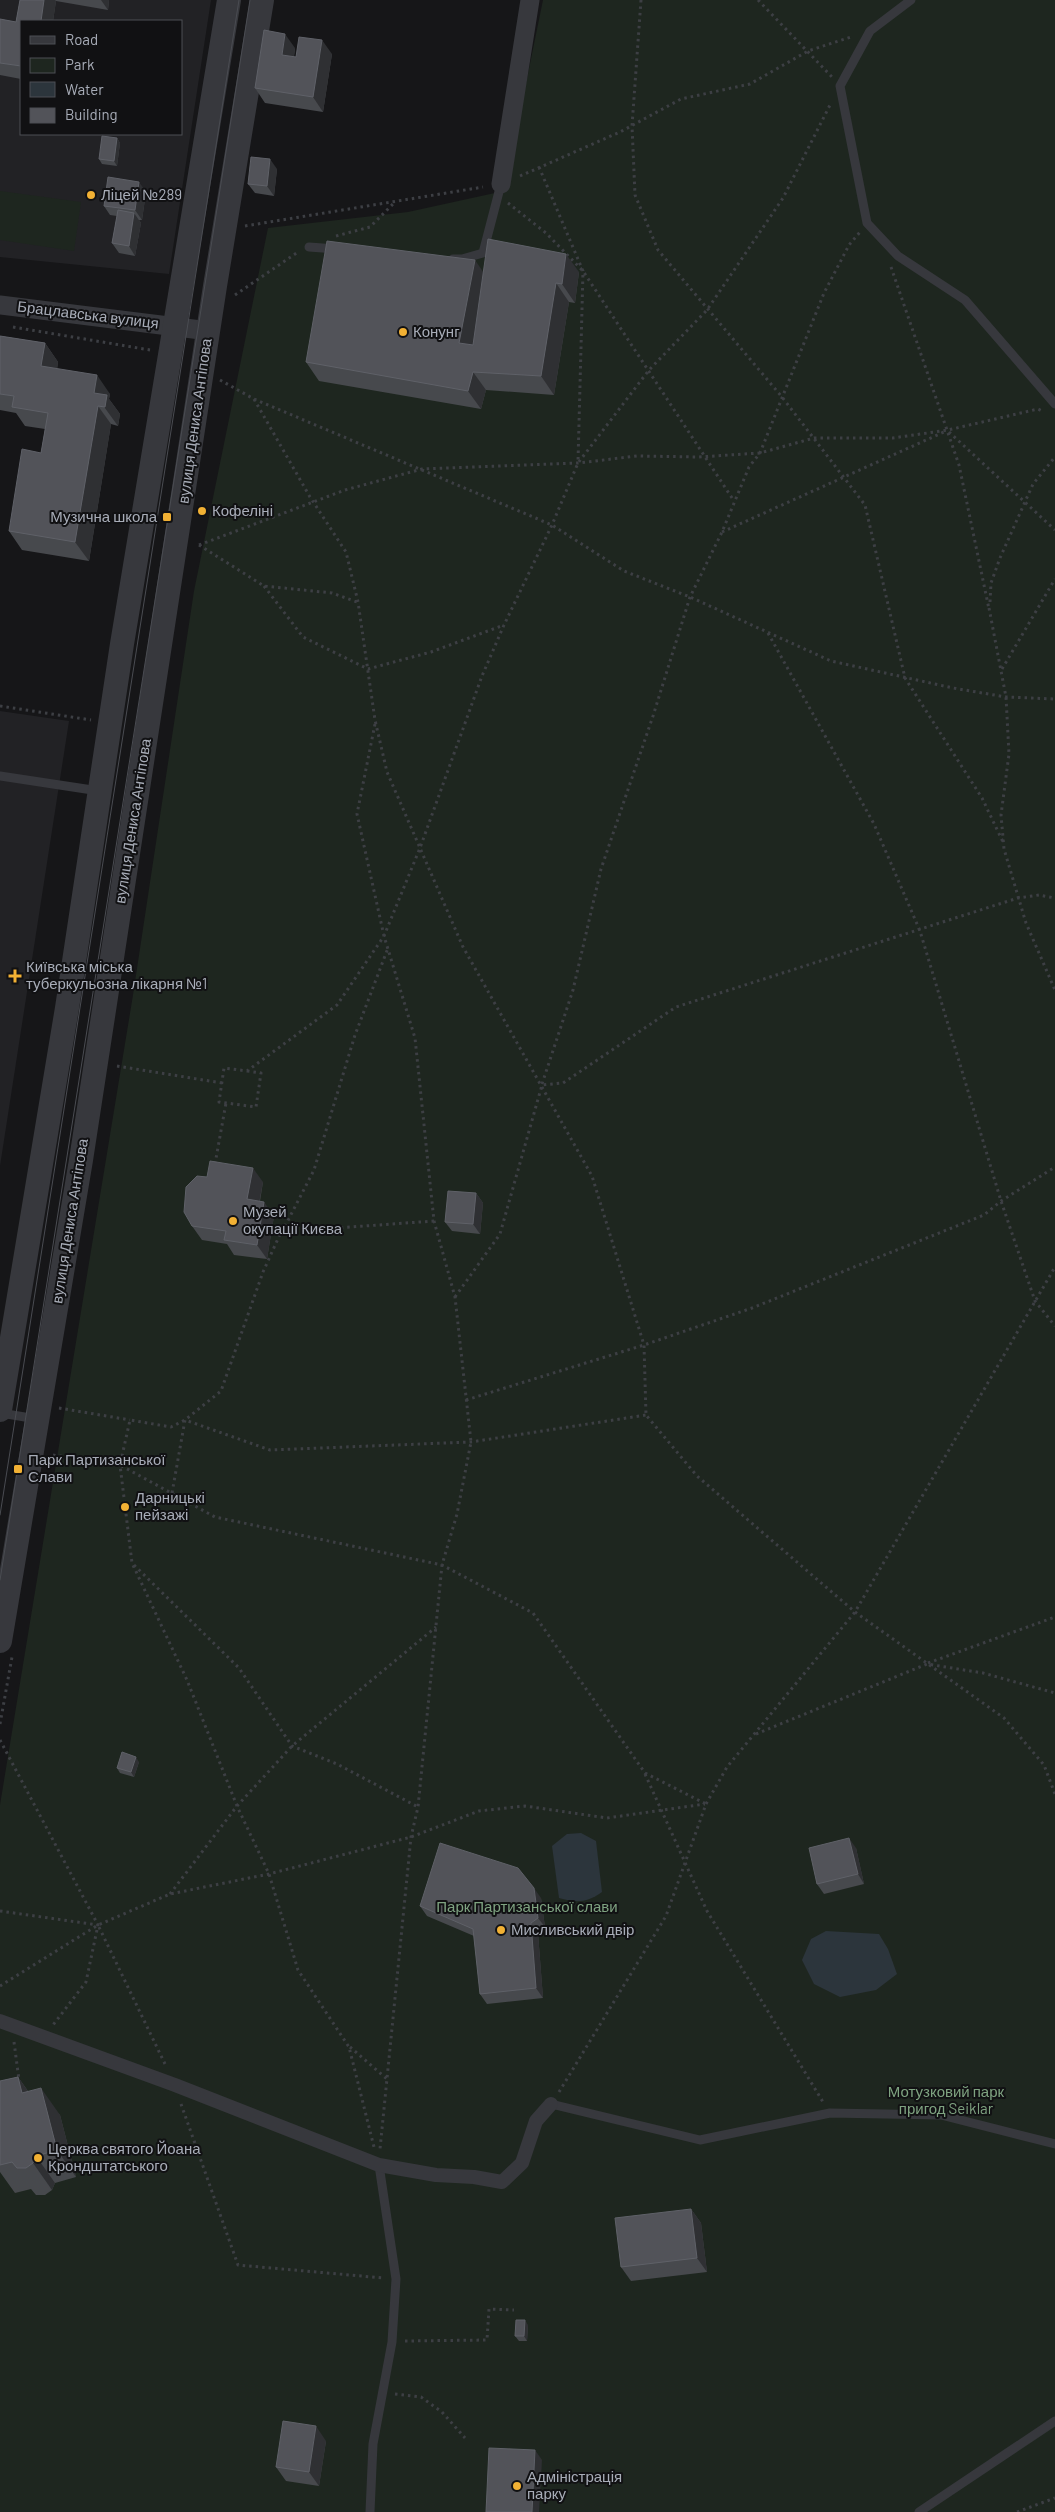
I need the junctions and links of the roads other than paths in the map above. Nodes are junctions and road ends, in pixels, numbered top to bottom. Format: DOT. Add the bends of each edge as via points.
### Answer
graph roads {
  1 [pos="229,0"];
  2 [pos="262,0"];
  3 [pos="530,0"];
  4 [pos="911,0"];
  5 [pos="500,190"];
  6 [pos="309,247"];
  7 [pos="347,250"];
  8 [pos="443,258"];
  9 [pos="0,305"];
  10 [pos="176,326"];
  11 [pos="208,331"];
  12 [pos="1055,404"];
  13 [pos="0,776"];
  14 [pos="101,791"];
  15 [pos="0,1411"];
  16 [pos="47,1413"];
  17 [pos="0,1641"];
  18 [pos="6,2022"];
  19 [pos="551,2104"];
  20 [pos="1055,2144"];
  21 [pos="379,2165"];
  22 [pos="1055,2421"];
  23 [pos="370,2512"];
  24 [pos="919,2512"];
  1 -- 10 [label="street"];
  2 -- 11 [label="street, вулиця Дениса Антіпова"];
  3 -- 5 [label="street"];
  4 -- 12 [label="lane" via="870,31 840,86 867,224 898,256 966,300"];
  5 -- 8 [label="lane" via="483,253 462,260"];
  6 -- 7 [label="lane"];
  9 -- 10 [label="street, Брацлавська вулиця"];
  10 -- 11 [label="street, Брацлавська вулиця"];
  10 -- 14 [label="street"];
  11 -- 16 [label="street, вулиця Дениса Антіпова" via="84,1140"];
  13 -- 14 [label="lane"];
  14 -- 15 [label="street"];
  15 -- 16 [label="lane"];
  16 -- 17 [label="street, вулиця Дениса Антіпова"];
  18 -- 21 [label="street"];
  19 -- 20 [label="lane" via="700,2140 830,2113 940,2115"];
  19 -- 21 [label="street" via="536,2121 522,2163 502,2182"];
  21 -- 23 [label="lane" via="396,2279 392,2342 373,2444"];
  22 -- 24 [label="lane"];
}
